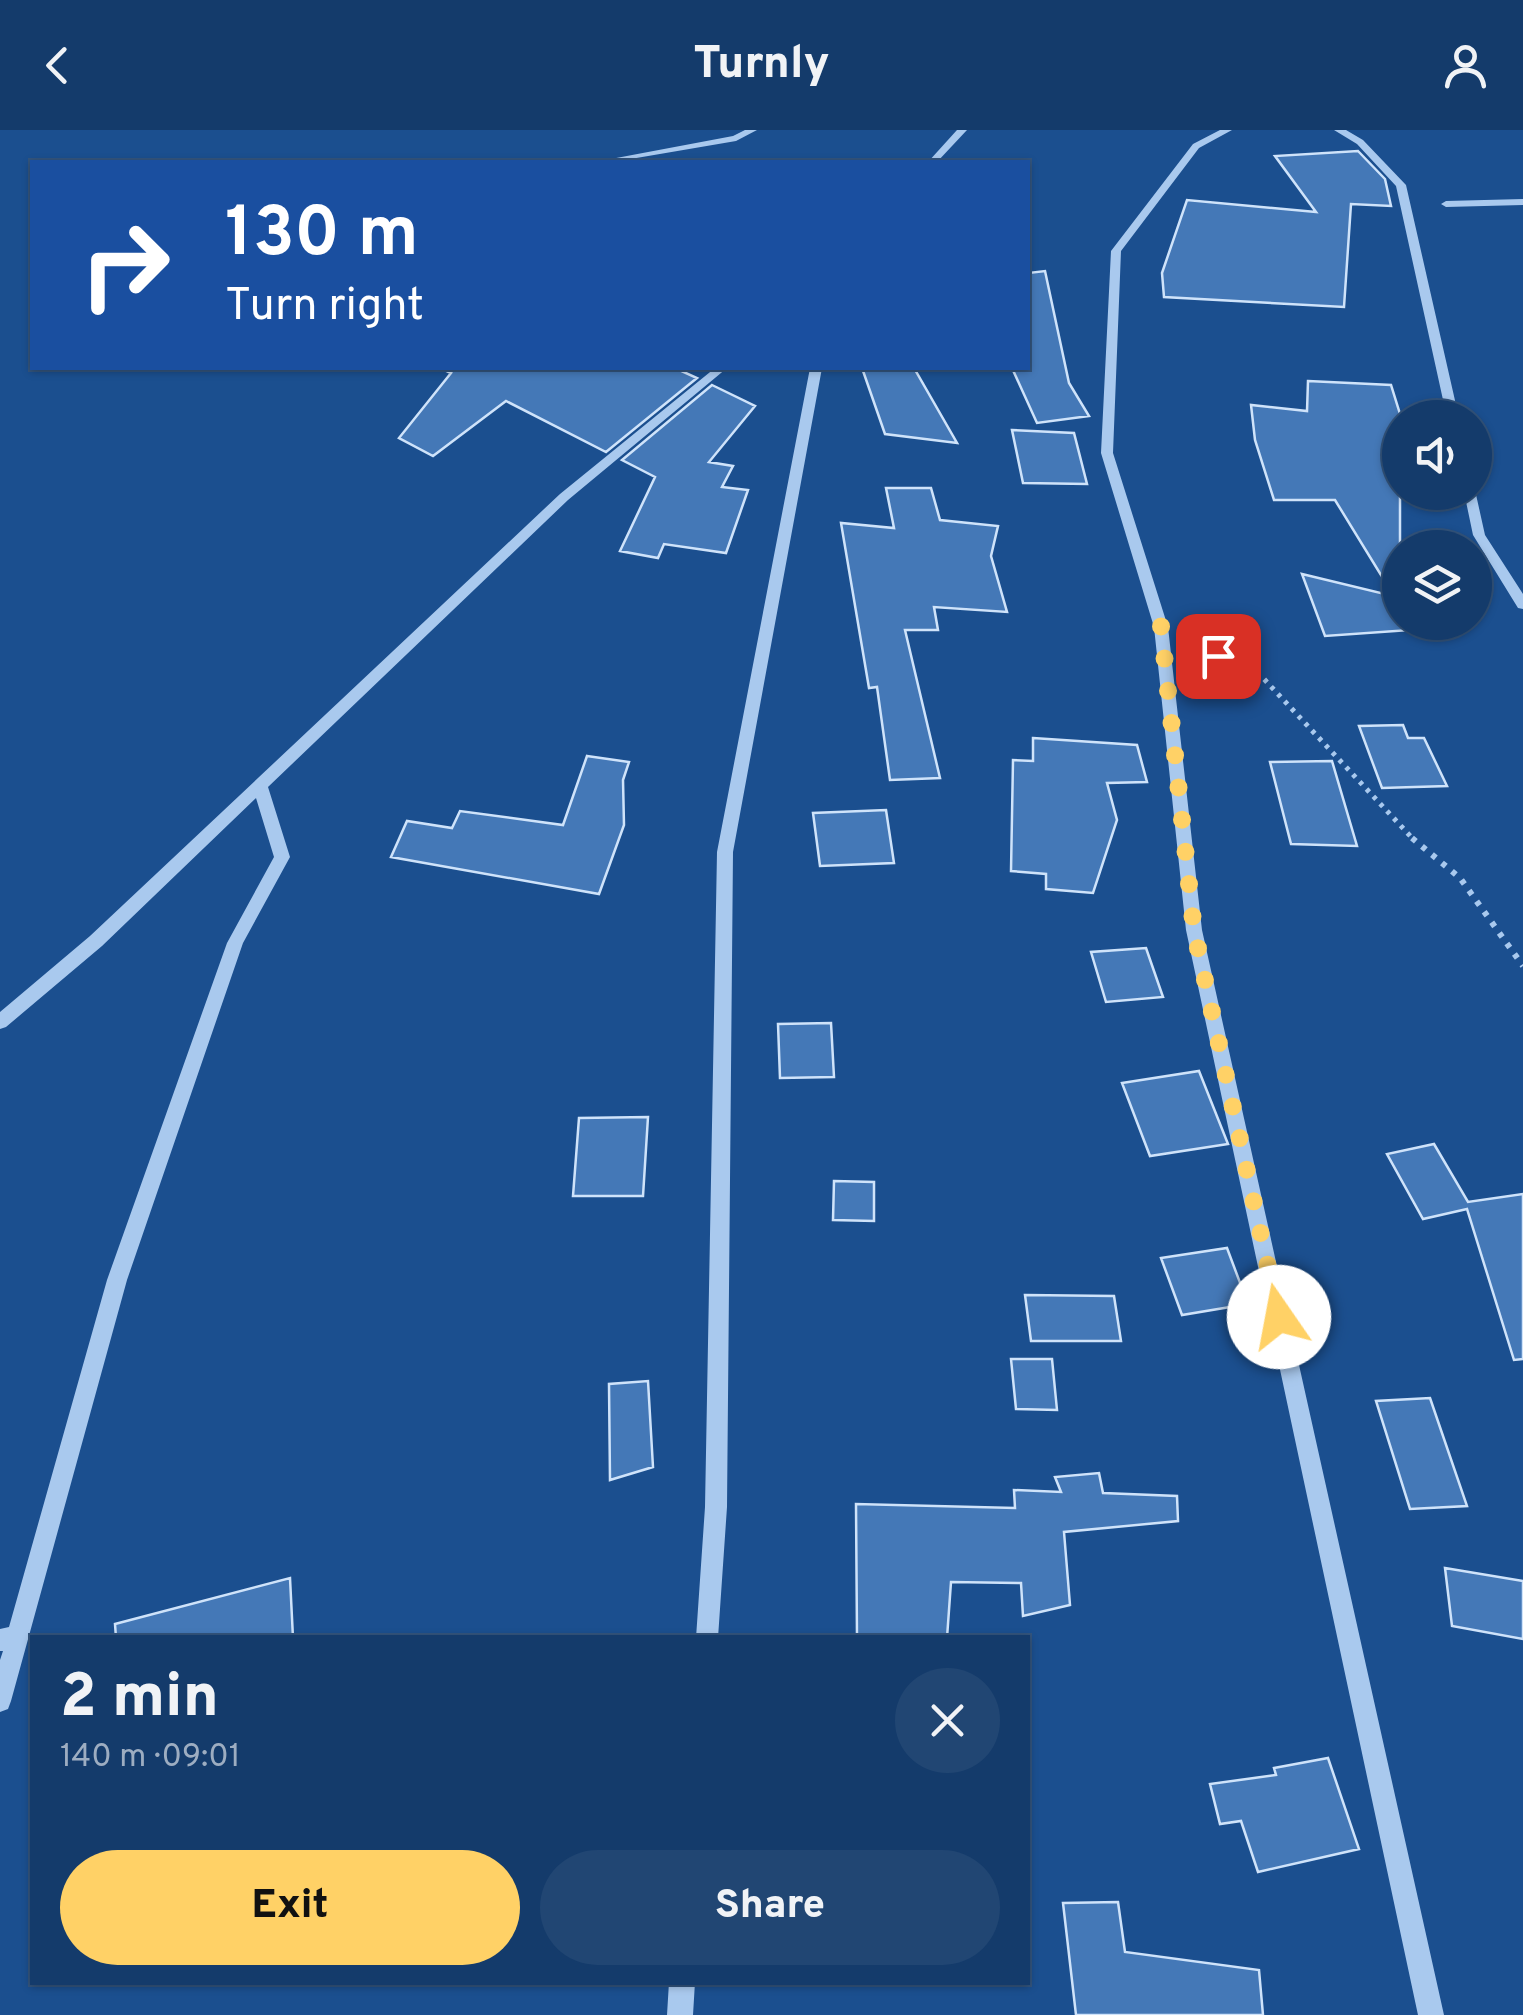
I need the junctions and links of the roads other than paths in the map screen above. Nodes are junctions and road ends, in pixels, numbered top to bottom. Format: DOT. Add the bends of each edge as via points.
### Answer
graph roads {
  1 [pos="752,130"];
  2 [pos="962,130"];
  3 [pos="1227,130"];
  4 [pos="1340,130"];
  5 [pos="611,160"];
  6 [pos="934,160"];
  7 [pos="1523,202"];
  8 [pos="1446,204"];
  9 [pos="719,370"];
  10 [pos="816,370"];
  11 [pos="1449,400"];
  12 [pos="1474,510"];
  13 [pos="1523,604"];
  14 [pos="260,786"];
  15 [pos="0,1022"];
  16 [pos="707,1635"];
  17 [pos="10,1638"];
  18 [pos="0,1700"];
  19 [pos="682,1985"];
  20 [pos="680,2015"];
  21 [pos="1431,2015"];
  1 -- 5 [label="street"];
  2 -- 6 [label="street"];
  3 -- 21 [label="street" via="1196,146 1116,251 1107,453 1161,626 1194,930"];
  4 -- 11 [label="street" via="1401,185"];
  7 -- 8 [label="street"];
  9 -- 14 [label="street" via="564,498"];
  10 -- 16 [label="street" via="725,852 716,1507"];
  12 -- 13 [label="street" via="1479,536"];
  14 -- 15 [label="street"];
  14 -- 17 [label="street" via="282,857 235,943 116,1280"];
  17 -- 18 [label="street"];
  19 -- 20 [label="street"];
}
